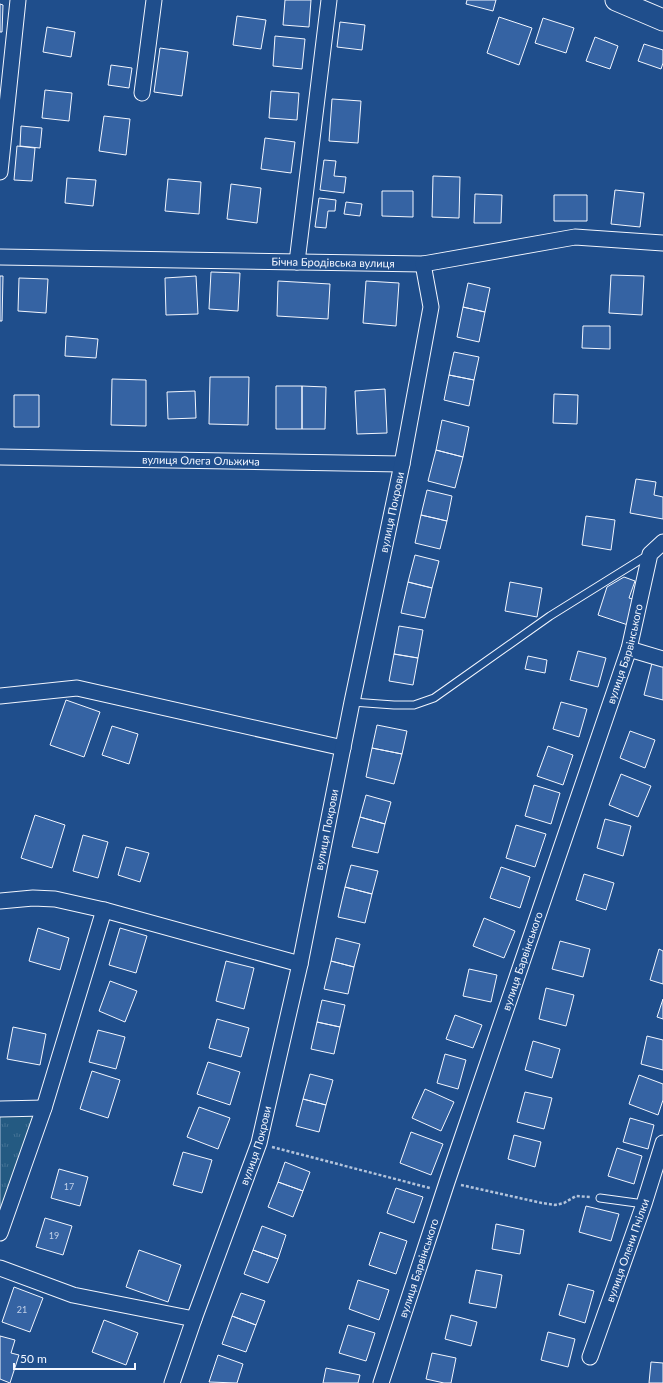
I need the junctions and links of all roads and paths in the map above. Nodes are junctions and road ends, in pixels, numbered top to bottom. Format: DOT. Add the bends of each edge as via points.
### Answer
graph roads {
  1 [pos="18,0"];
  2 [pos="154,0"];
  3 [pos="329,0"];
  4 [pos="616,0"];
  5 [pos="663,20"];
  6 [pos="142,93"];
  7 [pos="0,172"];
  8 [pos="663,243"];
  9 [pos="0,257"];
  10 [pos="297,262"];
  11 [pos="423,264"];
  12 [pos="0,457"];
  13 [pos="402,464"];
  14 [pos="663,542"];
  15 [pos="650,554"];
  16 [pos="629,649"];
  17 [pos="663,659"];
  18 [pos="0,696"];
  19 [pos="352,702"];
  20 [pos="343,748"];
  21 [pos="0,901"];
  22 [pos="104,910"];
  23 [pos="300,964"];
  24 [pos="44,1108"];
  25 [pos="0,1109"];
  26 [pos="663,1143"];
  27 [pos="259,1144"];
  28 [pos="446,1187"];
  29 [pos="600,1198"];
  30 [pos="644,1204"];
  31 [pos="0,1233"];
  32 [pos="0,1268"];
  33 [pos="194,1319"];
  34 [pos="590,1357"];
  35 [pos="172,1383"];
  36 [pos="381,1383"];
  1 -- 7 [label="street"];
  2 -- 6 [label="street"];
  3 -- 10 [label="street"];
  4 -- 5 [label="street"];
  8 -- 11 [label="street, Бічна Бродівська вулиця" via="575,237"];
  9 -- 10 [label="street, Бічна Бродівська вулиця"];
  10 -- 11 [label="street, Бічна Бродівська вулиця"];
  11 -- 13 [label="street, вулиця Покрови" via="431,307"];
  12 -- 13 [label="street, вулиця Олега Ольжича"];
  13 -- 19 [label="street, вулиця Покрови"];
  14 -- 15 [label="street"];
  15 -- 16 [label="street, вулиця Барвінського"];
  15 -- 19 [label="lane" via="550,616 434,698 414,705"];
  16 -- 17 [label="street"];
  16 -- 28 [label="street, вулиця Барвінського"];
  18 -- 20 [label="street" via="77,688"];
  19 -- 20 [label="street, вулиця Покрови"];
  20 -- 23 [label="street, вулиця Покрови"];
  21 -- 22 [label="street" via="55,899"];
  22 -- 23 [label="street"];
  22 -- 24 [label="street"];
  23 -- 27 [label="street, вулиця Покрови"];
  24 -- 25 [label="street"];
  24 -- 31 [label="street"];
  26 -- 30 [label="street, вулиця Олени Пчілки"];
  27 -- 28 [label="path"];
  27 -- 33 [label="street, вулиця Покрови"];
  28 -- 29 [label="path" via="555,1205 576,1196"];
  28 -- 36 [label="street, вулиця Барвінського"];
  29 -- 30 [label="lane"];
  30 -- 34 [label="street, вулиця Олени Пчілки"];
  32 -- 33 [label="street" via="72,1295"];
  33 -- 35 [label="street, вулиця Покрови"];
}
